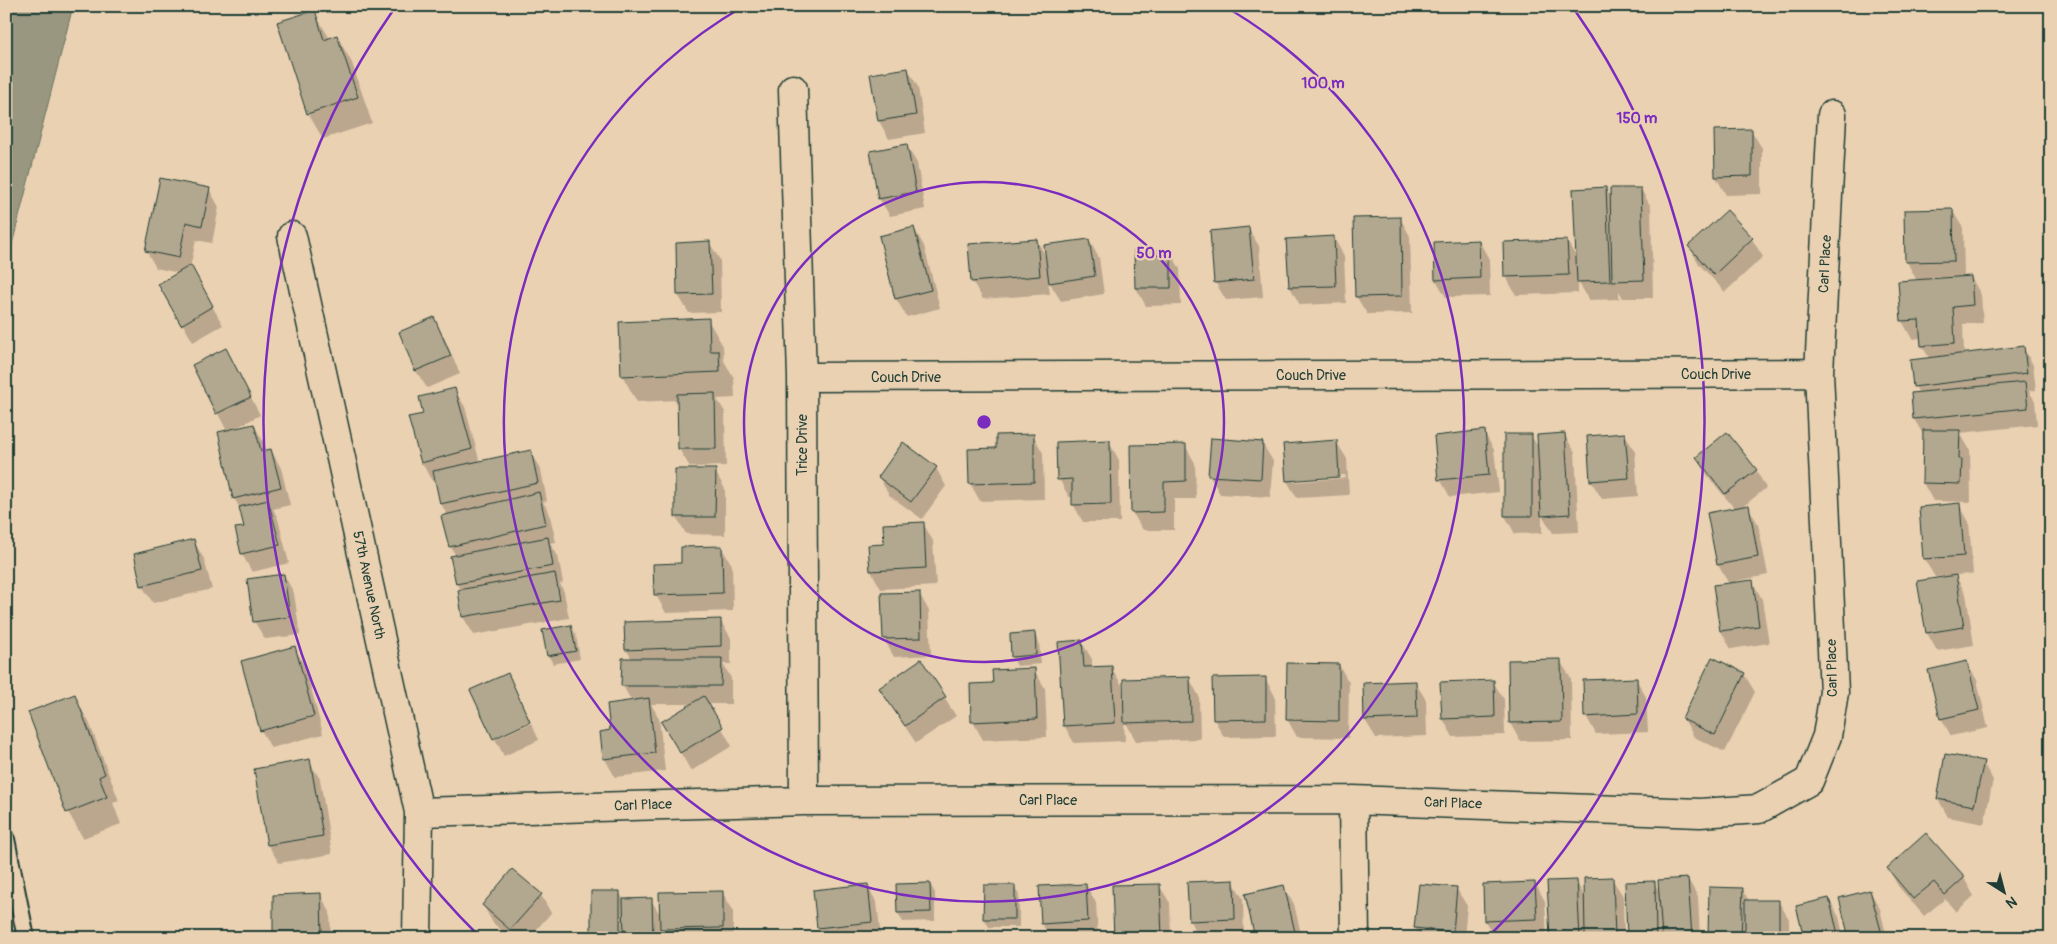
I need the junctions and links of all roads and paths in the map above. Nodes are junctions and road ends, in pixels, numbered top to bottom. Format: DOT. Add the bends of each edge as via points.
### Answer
graph roads {
  1 [pos="793,89"];
  2 [pos="1832,114"];
  3 [pos="292,236"];
  4 [pos="1820,373"];
  5 [pos="802,377"];
  6 [pos="1353,800"];
  7 [pos="804,801"];
  8 [pos="419,812"];
  9 [pos="6,839"];
  10 [pos="26,938"];
  11 [pos="417,938"];
  12 [pos="1355,938"];
  1 -- 5 [label="street, Trice Drive"];
  2 -- 4 [label="street, Carl Place"];
  3 -- 8 [label="street, 57th Avenue North"];
  4 -- 5 [label="street, Couch Drive"];
  4 -- 6 [label="street, Carl Place" via="1834,692 1827,736 1809,781 1759,809 1700,813"];
  5 -- 7 [label="street, Trice Drive"];
  6 -- 7 [label="street, Carl Place"];
  6 -- 12 [label="street"];
  7 -- 8 [label="street, Carl Place"];
  8 -- 11 [label="street, 57th Avenue North"];
  9 -- 10 [label="lane"];
}
